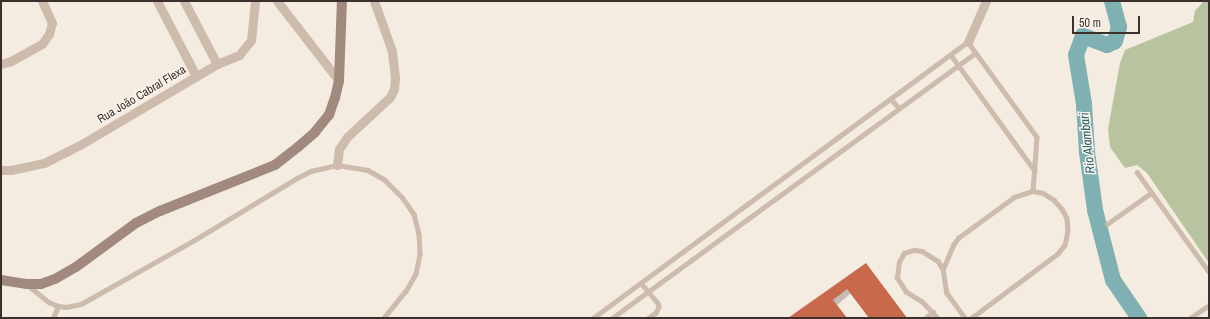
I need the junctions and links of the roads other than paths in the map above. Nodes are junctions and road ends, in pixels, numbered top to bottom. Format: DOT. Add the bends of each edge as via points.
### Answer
graph roads {
  1 [pos="42,1"];
  2 [pos="157,1"];
  3 [pos="184,1"];
  4 [pos="255,1"];
  5 [pos="277,1"];
  6 [pos="342,1"];
  7 [pos="374,1"];
  8 [pos="986,1"];
  9 [pos="968,42"];
  10 [pos="976,53"];
  11 [pos="951,55"];
  12 [pos="1,64"];
  13 [pos="217,64"];
  14 [pos="958,65"];
  15 [pos="196,76"];
  16 [pos="339,81"];
  17 [pos="891,99"];
  18 [pos="899,108"];
  19 [pos="337,165"];
  20 [pos="1,170"];
  21 [pos="1034,171"];
  22 [pos="1137,172"];
  23 [pos="1033,191"];
  24 [pos="1151,193"];
  25 [pos="1107,224"];
  26 [pos="943,269"];
  27 [pos="1209,272"];
  28 [pos="1,280"];
  29 [pos="642,283"];
  30 [pos="26,284"];
  31 [pos="648,291"];
  32 [pos="1209,305"];
  33 [pos="58,306"];
  34 [pos="933,312"];
  35 [pos="54,318"];
  36 [pos="384,318"];
  37 [pos="593,318"];
  38 [pos="612,318"];
  39 [pos="649,318"];
  40 [pos="925,318"];
  41 [pos="937,318"];
  42 [pos="965,318"];
  43 [pos="972,318"];
  44 [pos="1190,318"];
  1 -- 12 [label="street" via="52,23 49,34 42,44"];
  2 -- 15 [label="street"];
  3 -- 13 [label="street"];
  4 -- 13 [label="street, Rua João Cabral Flexa" via="253,32 249,45 239,55"];
  5 -- 16 [label="street"];
  6 -- 16 [label="main road"];
  7 -- 19 [label="street" via="392,51 394,89 390,97 347,137 339,149"];
  8 -- 9 [label="street"];
  9 -- 10 [label="lane"];
  9 -- 11 [label="lane"];
  10 -- 14 [label="lane"];
  10 -- 21 [label="lane" via="1037,136"];
  11 -- 14 [label="lane"];
  11 -- 17 [label="lane"];
  13 -- 15 [label="street, Rua João Cabral Flexa"];
  14 -- 18 [label="lane"];
  14 -- 21 [label="lane"];
  15 -- 20 [label="street, Rua João Cabral Flexa" via="80,145 44,163"];
  16 -- 30 [label="main road" via="329,115 315,132 275,165 160,210 136,223 76,268 41,284"];
  17 -- 18 [label="lane"];
  17 -- 29 [label="lane"];
  18 -- 31 [label="lane"];
  19 -- 33 [label="lane" via="311,171 297,178 193,241 81,304"];
  19 -- 36 [label="lane" via="368,170 385,180 414,214 420,234 416,274 406,292"];
  21 -- 23 [label="lane"];
  22 -- 24 [label="lane"];
  23 -- 26 [label="lane" via="1014,196 958,238"];
  23 -- 43 [label="lane" via="1043,193 1062,209 1067,218 1068,231 1064,245 1058,254"];
  24 -- 25 [label="lane"];
  24 -- 27 [label="lane"];
  26 -- 34 [label="lane" via="932,256 914,250 904,253 899,262 897,278 901,286"];
  26 -- 42 [label="lane" via="947,293"];
  28 -- 30 [label="main road"];
  29 -- 31 [label="lane"];
  29 -- 37 [label="lane"];
  30 -- 33 [label="lane"];
  31 -- 38 [label="lane"];
  31 -- 39 [label="lane" via="659,307"];
  32 -- 44 [label="lane"];
  33 -- 35 [label="lane"];
  34 -- 40 [label="lane"];
  34 -- 41 [label="lane"];
}
